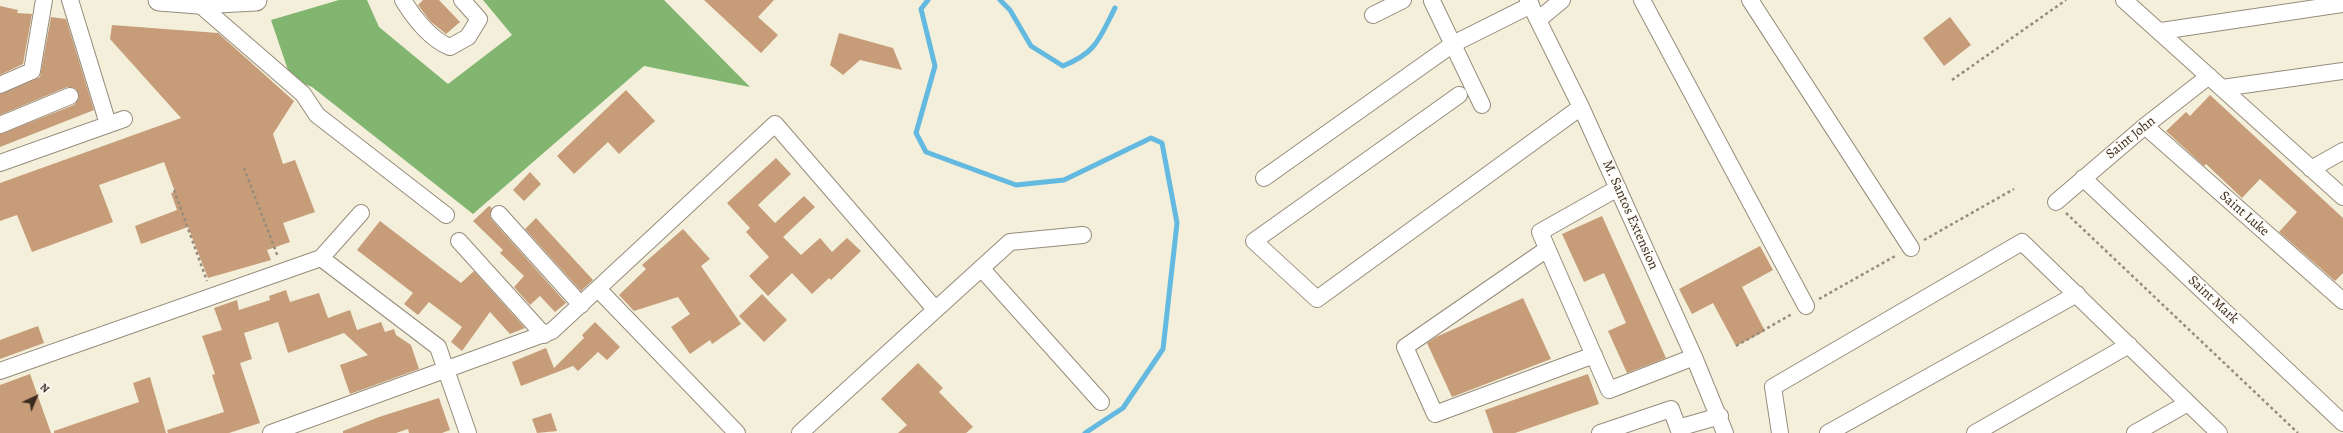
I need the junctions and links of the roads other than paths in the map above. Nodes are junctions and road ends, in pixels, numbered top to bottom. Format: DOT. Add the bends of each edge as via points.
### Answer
graph roads {
  1 [pos="44,0"];
  2 [pos="70,0"];
  3 [pos="159,0"];
  4 [pos="256,0"];
  5 [pos="403,0"];
  6 [pos="462,0"];
  7 [pos="1403,0"];
  8 [pos="1562,0"];
  9 [pos="1642,0"];
  10 [pos="1750,0"];
  11 [pos="2124,0"];
  12 [pos="1432,1"];
  13 [pos="1529,3"];
  14 [pos="198,4"];
  15 [pos="2343,4"];
  16 [pos="1373,15"];
  17 [pos="1538,20"];
  18 [pos="2161,31"];
  19 [pos="1453,44"];
  20 [pos="2343,70"];
  21 [pos="2209,76"];
  22 [pos="0,85"];
  23 [pos="2222,88"];
  24 [pos="1459,95"];
  25 [pos="70,96"];
  26 [pos="1482,105"];
  27 [pos="1581,107"];
  28 [pos="124,119"];
  29 [pos="108,124"];
  30 [pos="0,125"];
  31 [pos="2145,126"];
  32 [pos="2343,151"];
  33 [pos="0,163"];
  34 [pos="2311,169"];
  35 [pos="1264,178"];
  36 [pos="2083,178"];
  37 [pos="1618,188"];
  38 [pos="2343,197"];
  39 [pos="2056,202"];
  40 [pos="361,212"];
  41 [pos="499,214"];
  42 [pos="446,215"];
  43 [pos="1082,235"];
  44 [pos="459,241"];
  45 [pos="1911,248"];
  46 [pos="1546,249"];
  47 [pos="321,258"];
  48 [pos="981,268"];
  49 [pos="598,290"];
  50 [pos="2077,294"];
  51 [pos="2343,301"];
  52 [pos="581,305"];
  53 [pos="1806,306"];
  54 [pos="935,309"];
  55 [pos="544,335"];
  56 [pos="2129,345"];
  57 [pos="1594,355"];
  58 [pos="1694,357"];
  59 [pos="0,371"];
  60 [pos="446,371"];
  61 [pos="1101,402"];
  62 [pos="2188,403"];
  63 [pos="1720,416"];
  64 [pos="2343,423"];
  65 [pos="1679,431"];
  66 [pos="271,433"];
  67 [pos="468,433"];
  68 [pos="736,433"];
  69 [pos="800,433"];
  70 [pos="1600,433"];
  71 [pos="1725,433"];
  72 [pos="1780,433"];
  73 [pos="1828,433"];
  74 [pos="1975,433"];
  75 [pos="2135,433"];
  76 [pos="2219,433"];
  1 -- 22 [label="street" via="32,71"];
  2 -- 29 [label="street"];
  3 -- 14 [label="main road"];
  4 -- 14 [label="main road"];
  5 -- 6 [label="street" via="431,34 442,45 450,47 468,37 479,19"];
  7 -- 16 [label="street"];
  8 -- 17 [label="street"];
  9 -- 53 [label="street"];
  10 -- 45 [label="street"];
  11 -- 18 [label="street"];
  12 -- 19 [label="street"];
  13 -- 17 [label="street, M. Santos Extension"];
  13 -- 19 [label="street"];
  14 -- 42 [label="street" via="303,94 317,115"];
  15 -- 18 [label="street"];
  17 -- 27 [label="street, M. Santos Extension"];
  18 -- 21 [label="street"];
  19 -- 26 [label="street"];
  19 -- 35 [label="street"];
  20 -- 23 [label="street"];
  21 -- 23 [label="street"];
  21 -- 31 [label="street, Saint John"];
  23 -- 34 [label="street"];
  24 -- 27 [label="street" via="1254,241 1317,299"];
  25 -- 30 [label="street"];
  27 -- 37 [label="street, M. Santos Extension"];
  28 -- 29 [label="street"];
  29 -- 33 [label="street"];
  31 -- 36 [label="street, Saint John"];
  31 -- 51 [label="street, Saint Luke"];
  32 -- 34 [label="street"];
  34 -- 38 [label="street"];
  36 -- 39 [label="street, Saint John"];
  36 -- 64 [label="street, Saint Mark"];
  37 -- 46 [label="street" via="1540,232"];
  37 -- 58 [label="street, M. Santos Extension"];
  40 -- 47 [label="street"];
  41 -- 52 [label="street"];
  43 -- 48 [label="street" via="1010,242"];
  44 -- 55 [label="street"];
  46 -- 57 [label="street"];
  46 -- 57 [label="street" via="1405,347 1435,414"];
  47 -- 59 [label="street"];
  47 -- 60 [label="street" via="438,346"];
  48 -- 54 [label="street"];
  48 -- 61 [label="street"];
  49 -- 52 [label="street"];
  49 -- 54 [label="street" via="775,124"];
  49 -- 68 [label="street"];
  50 -- 56 [label="street"];
  50 -- 72 [label="street" via="2022,242 1774,387"];
  50 -- 73 [label="street"];
  52 -- 55 [label="street"];
  54 -- 69 [label="street"];
  55 -- 60 [label="street"];
  56 -- 62 [label="street"];
  56 -- 74 [label="street"];
  57 -- 58 [label="street" via="1609,390"];
  58 -- 63 [label="street, M. Santos Extension"];
  60 -- 66 [label="street"];
  60 -- 67 [label="street"];
  62 -- 75 [label="street"];
  62 -- 76 [label="street"];
  63 -- 65 [label="street"];
  63 -- 71 [label="street, M. Santos Extension"];
  65 -- 70 [label="street" via="1672,409"];
}
